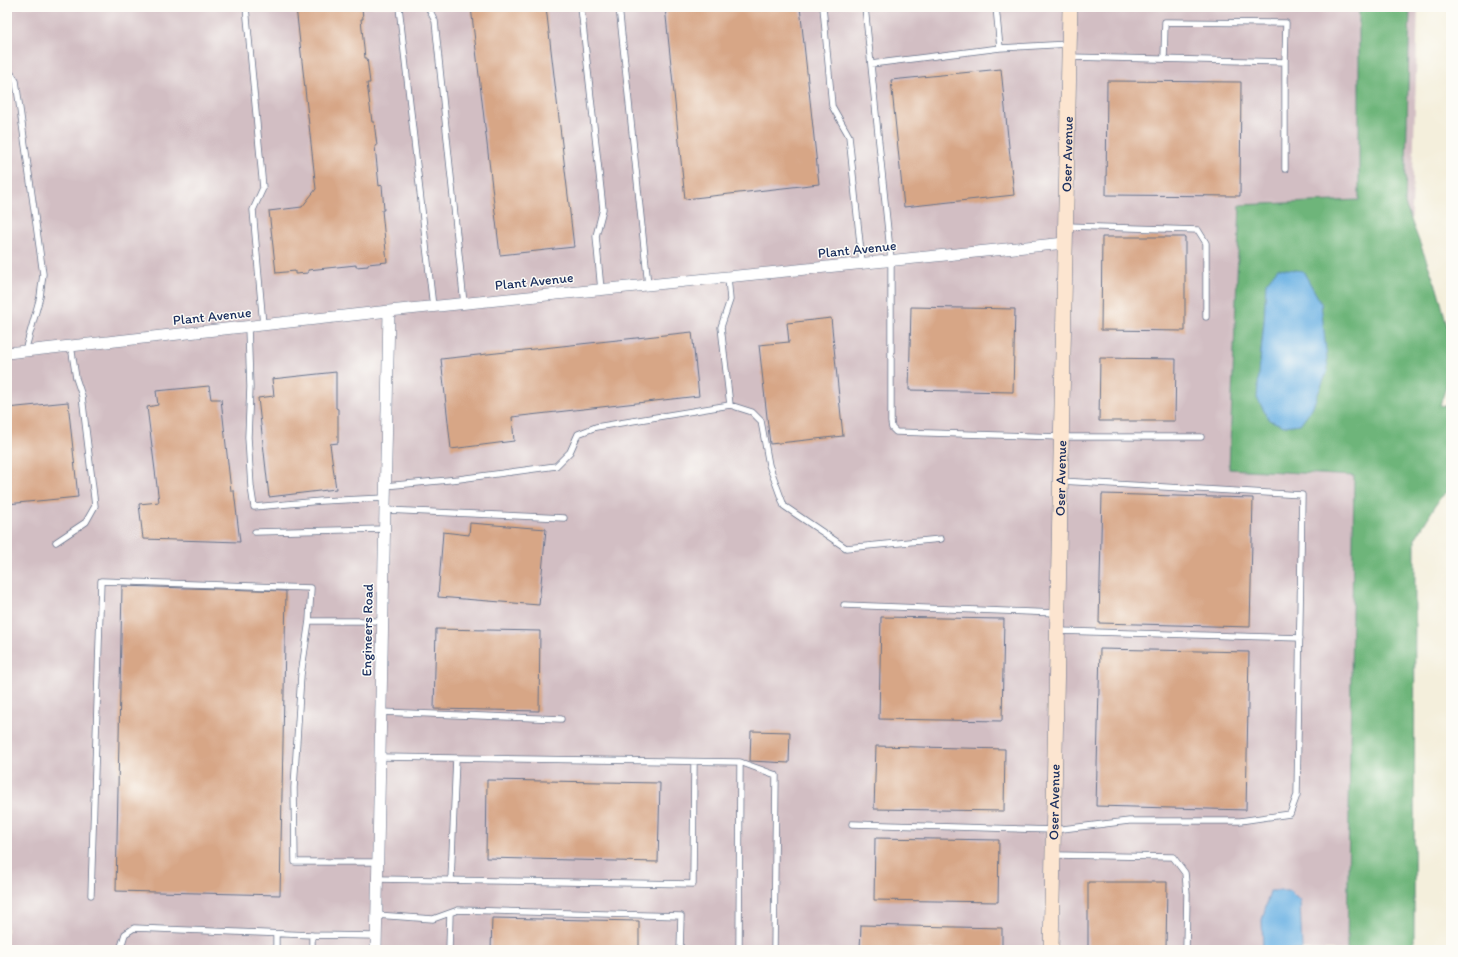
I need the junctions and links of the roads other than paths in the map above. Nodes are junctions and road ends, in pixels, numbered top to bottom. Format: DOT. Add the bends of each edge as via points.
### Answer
graph roads {
  1 [pos="246,7"];
  2 [pos="399,7"];
  3 [pos="428,7"];
  4 [pos="581,7"];
  5 [pos="620,7"];
  6 [pos="823,7"];
  7 [pos="864,7"];
  8 [pos="996,7"];
  9 [pos="1070,7"];
  10 [pos="1000,48"];
  11 [pos="1069,51"];
  12 [pos="1164,59"];
  13 [pos="1285,62"];
  14 [pos="871,64"];
  15 [pos="7,68"];
  16 [pos="1285,169"];
  17 [pos="1065,226"];
  18 [pos="1065,243"];
  19 [pos="891,260"];
  20 [pos="862,263"];
  21 [pos="728,277"];
  22 [pos="648,285"];
  23 [pos="601,290"];
  24 [pos="464,304"];
  25 [pos="433,307"];
  26 [pos="389,311"];
  27 [pos="1206,317"];
  28 [pos="263,325"];
  29 [pos="248,327"];
  30 [pos="71,346"];
  31 [pos="25,351"];
  32 [pos="7,353"];
  33 [pos="730,405"];
  34 [pos="1061,437"];
  35 [pos="1201,437"];
  36 [pos="1060,481"];
  37 [pos="385,486"];
  38 [pos="385,498"];
  39 [pos="385,510"];
  40 [pos="564,518"];
  41 [pos="384,529"];
  42 [pos="255,532"];
  43 [pos="942,539"];
  44 [pos="56,542"];
  45 [pos="844,605"];
  46 [pos="1058,613"];
  47 [pos="309,621"];
  48 [pos="382,621"];
  49 [pos="1058,631"];
  50 [pos="1300,638"];
  51 [pos="380,712"];
  52 [pos="561,719"];
  53 [pos="379,757"];
  54 [pos="456,758"];
  55 [pos="694,762"];
  56 [pos="740,762"];
  57 [pos="852,824"];
  58 [pos="1054,830"];
  59 [pos="1053,855"];
  60 [pos="377,862"];
  61 [pos="377,879"];
  62 [pos="452,880"];
  63 [pos="91,895"];
  64 [pos="450,913"];
  65 [pos="376,915"];
  66 [pos="276,934"];
  67 [pos="312,935"];
  68 [pos="375,936"];
  69 [pos="120,950"];
  70 [pos="276,950"];
  71 [pos="312,950"];
  72 [pos="376,950"];
  73 [pos="449,950"];
  74 [pos="680,950"];
  75 [pos="739,950"];
  76 [pos="774,950"];
  77 [pos="1051,950"];
  78 [pos="1186,950"];
  1 -- 28 [label="lane" via="262,188 253,210"];
  2 -- 25 [label="lane"];
  3 -- 24 [label="lane" via="435,21"];
  4 -- 23 [label="lane" via="602,209 596,236"];
  5 -- 22 [label="lane"];
  6 -- 20 [label="lane" via="832,106 849,136"];
  7 -- 14 [label="lane"];
  8 -- 10 [label="lane"];
  9 -- 11 [label="street, Oser Avenue"];
  10 -- 11 [label="lane"];
  10 -- 14 [label="lane"];
  11 -- 12 [label="lane"];
  11 -- 17 [label="street, Oser Avenue"];
  12 -- 13 [label="lane"];
  12 -- 13 [label="lane" via="1165,22 1286,23"];
  13 -- 16 [label="lane"];
  14 -- 19 [label="lane"];
  15 -- 31 [label="lane" via="16,81 42,274 40,296"];
  17 -- 18 [label="street, Oser Avenue"];
  17 -- 27 [label="lane" via="1198,230 1206,243"];
  18 -- 19 [label="street, Plant Avenue"];
  18 -- 34 [label="street, Oser Avenue"];
  19 -- 20 [label="street, Plant Avenue"];
  19 -- 34 [label="lane" via="892,428 896,432"];
  20 -- 21 [label="street, Plant Avenue"];
  21 -- 22 [label="street, Plant Avenue"];
  21 -- 33 [label="lane" via="730,300 720,327"];
  22 -- 23 [label="street, Plant Avenue"];
  23 -- 24 [label="street, Plant Avenue"];
  24 -- 25 [label="street, Plant Avenue"];
  25 -- 26 [label="street, Plant Avenue"];
  26 -- 28 [label="street, Plant Avenue"];
  26 -- 37 [label="street, Engineers Road"];
  28 -- 29 [label="street, Plant Avenue"];
  29 -- 30 [label="street, Plant Avenue"];
  29 -- 38 [label="lane" via="248,438 254,507"];
  30 -- 31 [label="street, Plant Avenue"];
  30 -- 44 [label="lane" via="82,396 95,506 86,522"];
  31 -- 32 [label="street, Plant Avenue"];
  33 -- 37 [label="lane" via="596,427 578,434 570,452 556,466"];
  33 -- 43 [label="lane" via="752,412 761,421 769,465 784,506 846,548"];
  34 -- 35 [label="lane"];
  34 -- 36 [label="street, Oser Avenue"];
  36 -- 46 [label="street, Oser Avenue"];
  36 -- 50 [label="lane" via="1302,495"];
  37 -- 38 [label="street, Engineers Road"];
  38 -- 39 [label="street, Engineers Road"];
  39 -- 40 [label="lane"];
  39 -- 41 [label="street, Engineers Road"];
  41 -- 42 [label="lane"];
  41 -- 48 [label="street, Engineers Road"];
  45 -- 46 [label="lane"];
  46 -- 49 [label="street, Oser Avenue"];
  47 -- 48 [label="lane"];
  47 -- 60 [label="lane" via="301,675 294,788 295,862"];
  47 -- 63 [label="lane" via="311,588 101,582"];
  48 -- 51 [label="street, Engineers Road"];
  49 -- 50 [label="lane"];
  49 -- 58 [label="street, Oser Avenue"];
  50 -- 58 [label="lane" via="1297,795 1290,814 1240,821 1129,821"];
  51 -- 52 [label="lane"];
  51 -- 53 [label="street, Engineers Road"];
  53 -- 54 [label="lane"];
  53 -- 60 [label="street, Engineers Road"];
  54 -- 55 [label="lane"];
  54 -- 62 [label="lane"];
  55 -- 56 [label="lane"];
  55 -- 62 [label="lane" via="693,884"];
  56 -- 75 [label="lane"];
  56 -- 76 [label="lane" via="776,775"];
  57 -- 58 [label="lane"];
  58 -- 59 [label="street, Oser Avenue"];
  59 -- 77 [label="street, Oser Avenue"];
  59 -- 78 [label="lane" via="1174,857 1185,874"];
  60 -- 61 [label="street, Engineers Road"];
  61 -- 62 [label="lane"];
  61 -- 65 [label="street, Engineers Road"];
  64 -- 65 [label="lane" via="433,919"];
  64 -- 73 [label="lane"];
  64 -- 74 [label="lane" via="458,910 681,916"];
  65 -- 68 [label="street, Engineers Road"];
  66 -- 67 [label="lane"];
  66 -- 69 [label="lane" via="134,928 125,934"];
  66 -- 70 [label="lane"];
  67 -- 68 [label="lane"];
  67 -- 71 [label="lane"];
  68 -- 72 [label="street, Engineers Road"];
}
